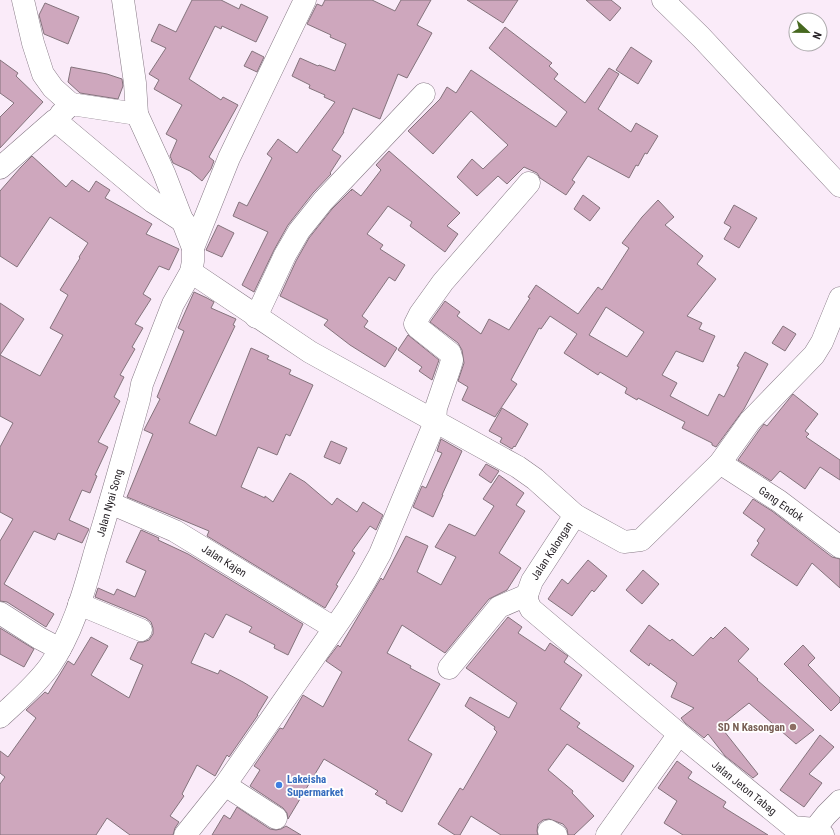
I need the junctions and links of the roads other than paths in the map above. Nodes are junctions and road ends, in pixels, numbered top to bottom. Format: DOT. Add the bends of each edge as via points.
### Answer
graph roads {
  1 [pos="23,0"];
  2 [pos="123,0"];
  3 [pos="305,0"];
  4 [pos="663,0"];
  5 [pos="424,94"];
  6 [pos="71,104"];
  7 [pos="137,114"];
  8 [pos="55,120"];
  9 [pos="0,168"];
  10 [pos="529,183"];
  11 [pos="840,186"];
  12 [pos="184,222"];
  13 [pos="192,248"];
  14 [pos="191,272"];
  15 [pos="840,298"];
  16 [pos="256,317"];
  17 [pos="435,422"];
  18 [pos="720,464"];
  19 [pos="110,503"];
  20 [pos="575,515"];
  21 [pos="840,547"];
  22 [pos="527,595"];
  23 [pos="79,604"];
  24 [pos="0,613"];
  25 [pos="334,628"];
  26 [pos="142,630"];
  27 [pos="60,649"];
  28 [pos="449,668"];
  29 [pos="0,717"];
  30 [pos="679,734"];
  31 [pos="225,785"];
  32 [pos="840,800"];
  33 [pos="276,818"];
  34 [pos="816,833"];
  35 [pos="185,835"];
  36 [pos="607,835"];
  1 -- 6 [label="street" via="42,74"];
  2 -- 7 [label="street"];
  3 -- 13 [label="street" via="229,158"];
  4 -- 11 [label="street" via="701,37"];
  5 -- 16 [label="street" via="323,201 299,231"];
  6 -- 7 [label="street"];
  6 -- 8 [label="street"];
  7 -- 12 [label="street"];
  8 -- 9 [label="street"];
  8 -- 12 [label="street" via="153,202"];
  10 -- 17 [label="street" via="443,282 415,324 450,353 452,360 436,408"];
  12 -- 13 [label="street"];
  13 -- 14 [label="street"];
  14 -- 16 [label="street, Jalan Kalongan"];
  14 -- 19 [label="street, Jalan Nyai Song" via="173,304 142,384"];
  15 -- 18 [label="street" via="814,355 750,420"];
  16 -- 17 [label="street, Jalan Kalongan" via="310,352"];
  17 -- 20 [label="street, Jalan Kalongan" via="518,467"];
  17 -- 25 [label="street" via="380,554"];
  18 -- 20 [label="street" via="640,540 624,542"];
  18 -- 21 [label="street, Gang Endok" via="779,501"];
  19 -- 23 [label="street, Jalan Nyai Song"];
  19 -- 25 [label="street, Jalan Kajen" via="175,531"];
  20 -- 22 [label="street, Jalan Kalongan" via="532,581"];
  22 -- 28 [label="street" via="499,607"];
  22 -- 30 [label="street" via="531,609"];
  23 -- 26 [label="street"];
  23 -- 27 [label="street, Jalan Nyai Song"];
  24 -- 27 [label="street"];
  25 -- 31 [label="street"];
  27 -- 29 [label="street, Jalan Nyai Song" via="40,677"];
  30 -- 34 [label="street, Jalan Jeton Tabag" via="793,827"];
  30 -- 36 [label="street"];
  31 -- 33 [label="street"];
  31 -- 35 [label="street"];
  32 -- 34 [label="street"];
}
